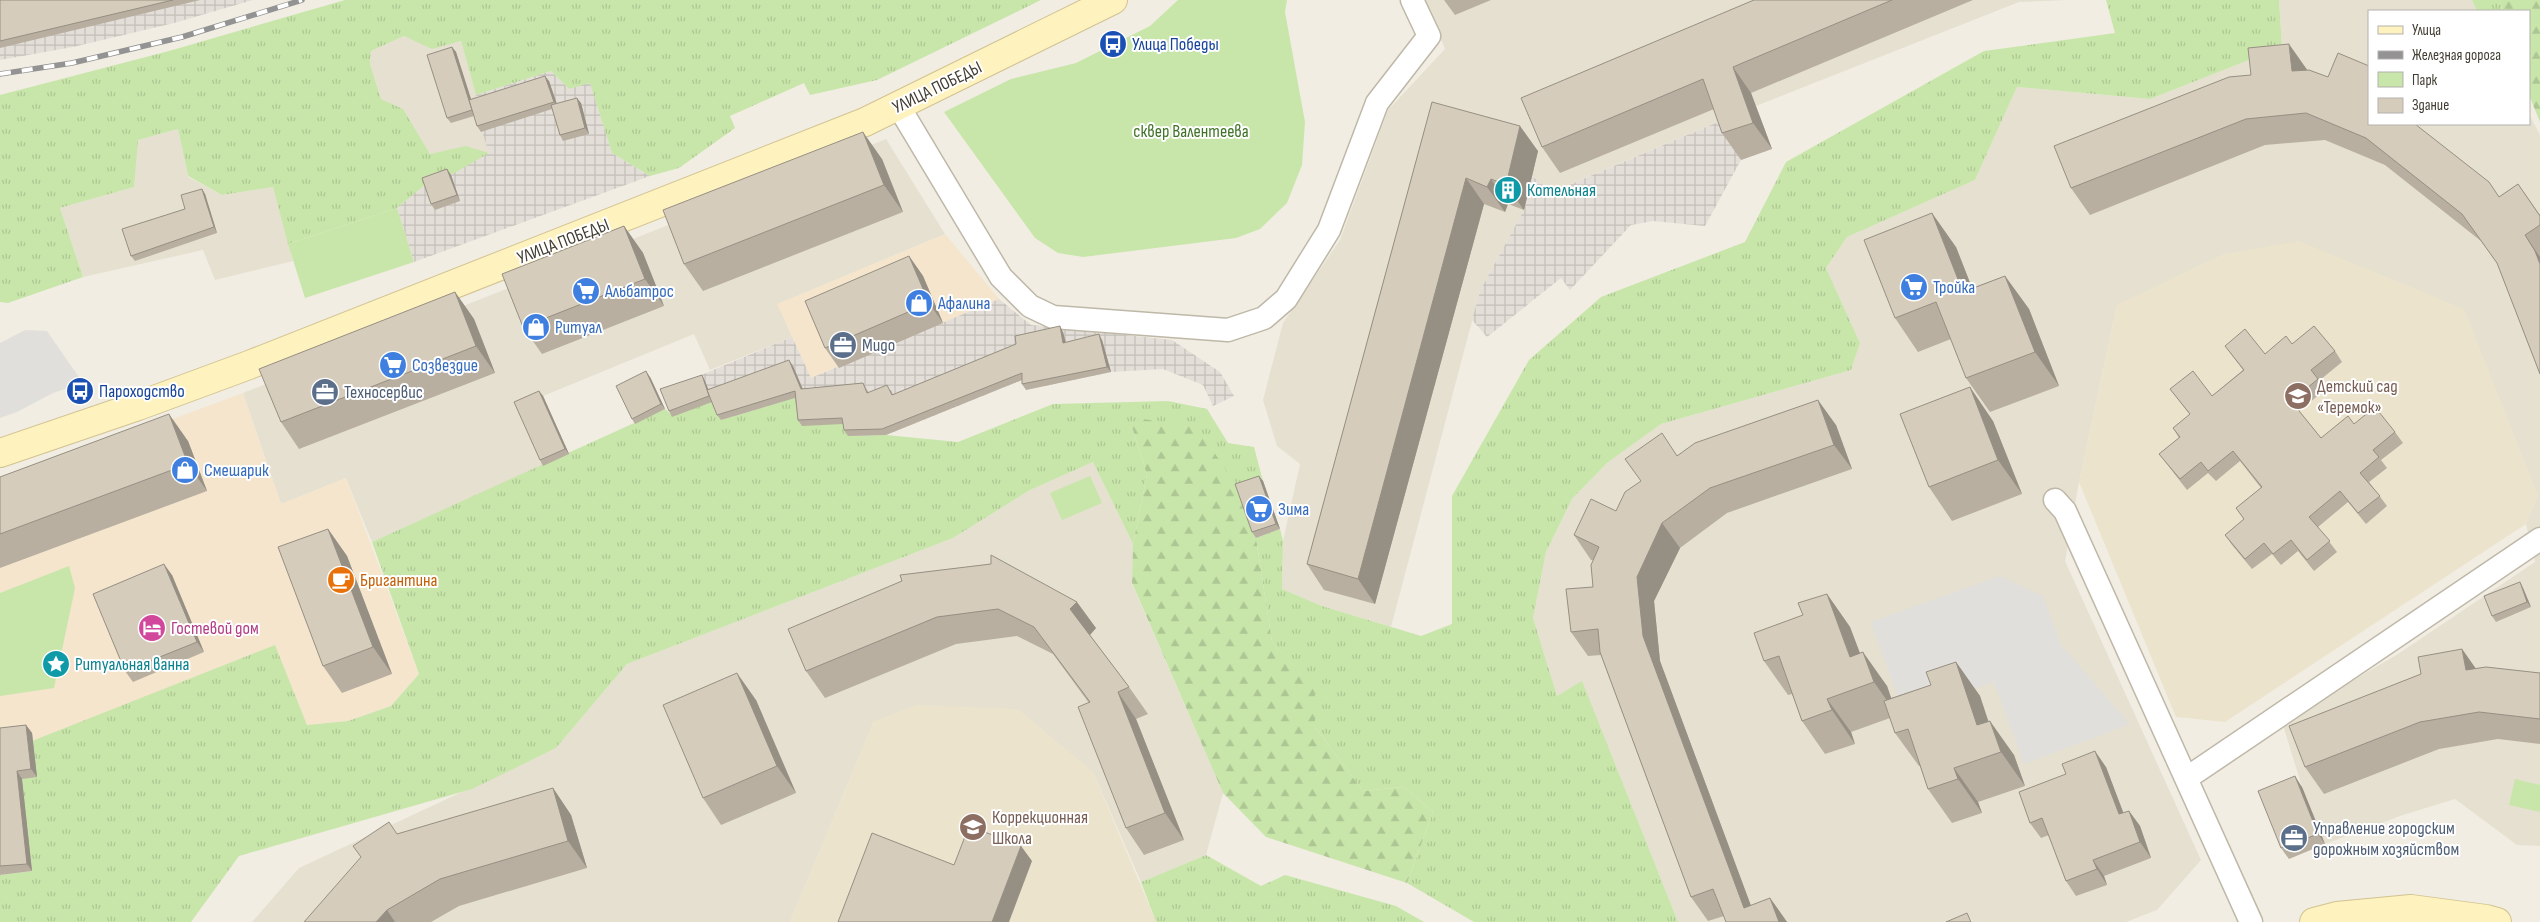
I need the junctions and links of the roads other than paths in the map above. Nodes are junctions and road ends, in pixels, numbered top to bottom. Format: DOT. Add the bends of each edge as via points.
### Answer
graph roads {
  1 [pos="1114,0"];
  2 [pos="1412,0"];
  3 [pos="899,107"];
  4 [pos="0,453"];
  5 [pos="2055,500"];
  6 [pos="2540,539"];
  7 [pos="2187,778"];
  8 [pos="2251,922"];
  9 [pos="2314,922"];
  10 [pos="2497,922"];
  1 -- 3 [label="main road, УЛИЦА ПОБЕДЫ"];
  2 -- 3 [label="street" via="1429,36 1377,103 1329,230 1286,299 1264,318 1228,330 1053,317 1030,306 1001,277"];
  3 -- 4 [label="main road, УЛИЦА ПОБЕДЫ" via="249,365"];
  5 -- 7 [label="street" via="2065,510"];
  6 -- 7 [label="street"];
  7 -- 8 [label="street"];
  9 -- 10 [label="main road" via="2337,916 2411,910"];
}
